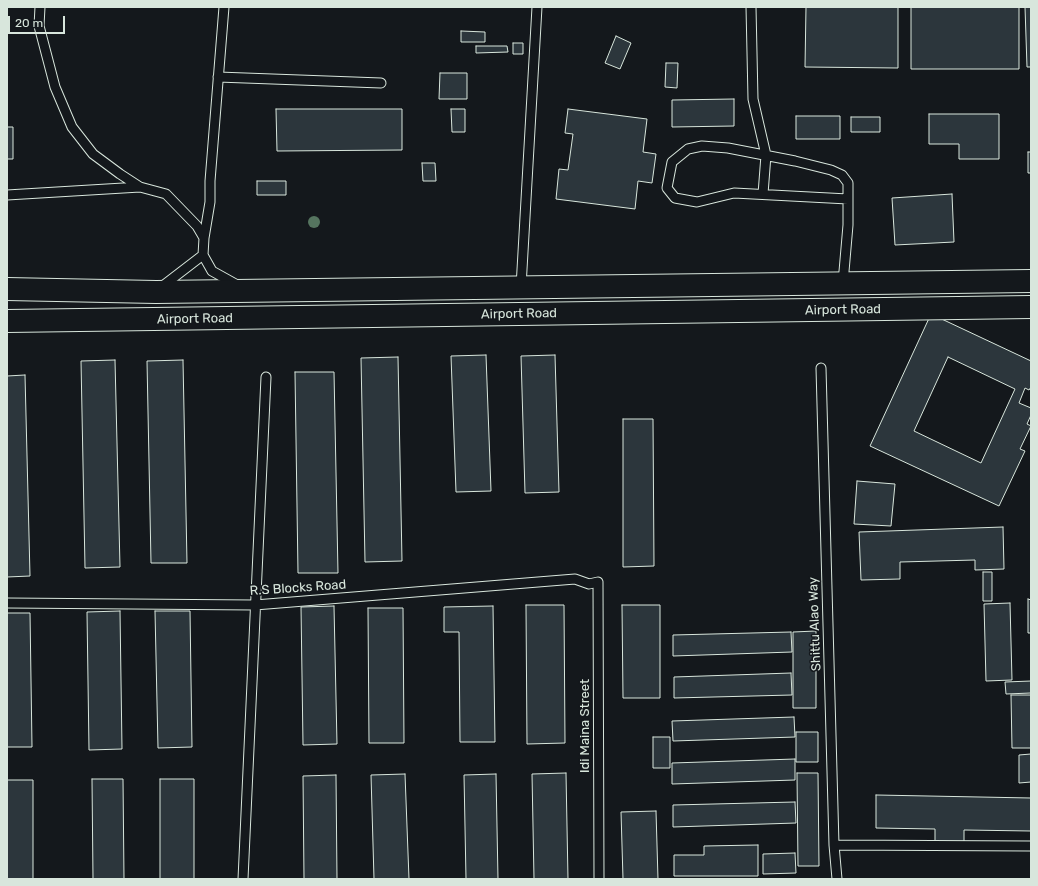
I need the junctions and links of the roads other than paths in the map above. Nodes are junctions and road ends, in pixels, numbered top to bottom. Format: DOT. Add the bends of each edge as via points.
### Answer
graph roads {
  1 [pos="40,7"];
  2 [pos="224,7"];
  3 [pos="537,7"];
  4 [pos="750,7"];
  5 [pos="218,77"];
  6 [pos="381,83"];
  7 [pos="766,155"];
  8 [pos="140,187"];
  9 [pos="763,194"];
  10 [pos="7,195"];
  11 [pos="848,199"];
  12 [pos="204,238"];
  13 [pos="203,255"];
  14 [pos="1031,281"];
  15 [pos="842,284"];
  16 [pos="521,287"];
  17 [pos="7,289"];
  18 [pos="247,291"];
  19 [pos="156,292"];
  20 [pos="1031,307"];
  21 [pos="7,321"];
  22 [pos="821,368"];
  23 [pos="266,377"];
  24 [pos="589,584"];
  25 [pos="7,603"];
  26 [pos="256,605"];
  27 [pos="834,845"];
  28 [pos="1031,846"];
  29 [pos="243,879"];
  30 [pos="599,879"];
  31 [pos="836,879"];
  1 -- 8 [label="lane" via="39,26 55,87 72,127 93,154"];
  2 -- 5 [label="lane"];
  3 -- 16 [label="lane"];
  4 -- 7 [label="lane" via="753,99"];
  5 -- 6 [label="lane"];
  5 -- 12 [label="lane" via="210,202"];
  7 -- 9 [label="lane"];
  7 -- 9 [label="lane" via="728,148 702,146 688,149 672,162 667,188 675,198 697,202 734,193"];
  7 -- 11 [label="lane" via="831,170 842,175 848,183"];
  8 -- 10 [label="lane"];
  8 -- 12 [label="lane" via="166,194"];
  9 -- 11 [label="lane"];
  11 -- 15 [label="lane"];
  12 -- 13 [label="lane"];
  13 -- 18 [label="lane" via="212,270"];
  13 -- 19 [label="lane"];
  14 -- 15 [label="main road, Airport Road"];
  15 -- 16 [label="main road, Airport Road"];
  16 -- 18 [label="main road, Airport Road"];
  17 -- 19 [label="main road, Airport Road"];
  18 -- 19 [label="main road, Airport Road"];
  20 -- 21 [label="main road, Airport Road"];
  22 -- 27 [label="lane, Shittu Alao Way"];
  23 -- 26 [label="lane"];
  24 -- 26 [label="lane, R.S Blocks Road" via="575,579"];
  24 -- 30 [label="lane, Idi Maina Street" via="598,582"];
  25 -- 26 [label="lane, R.S Blocks Road"];
  26 -- 29 [label="lane"];
  27 -- 28 [label="lane"];
  27 -- 31 [label="lane, Shittu Alao Way"];
}
